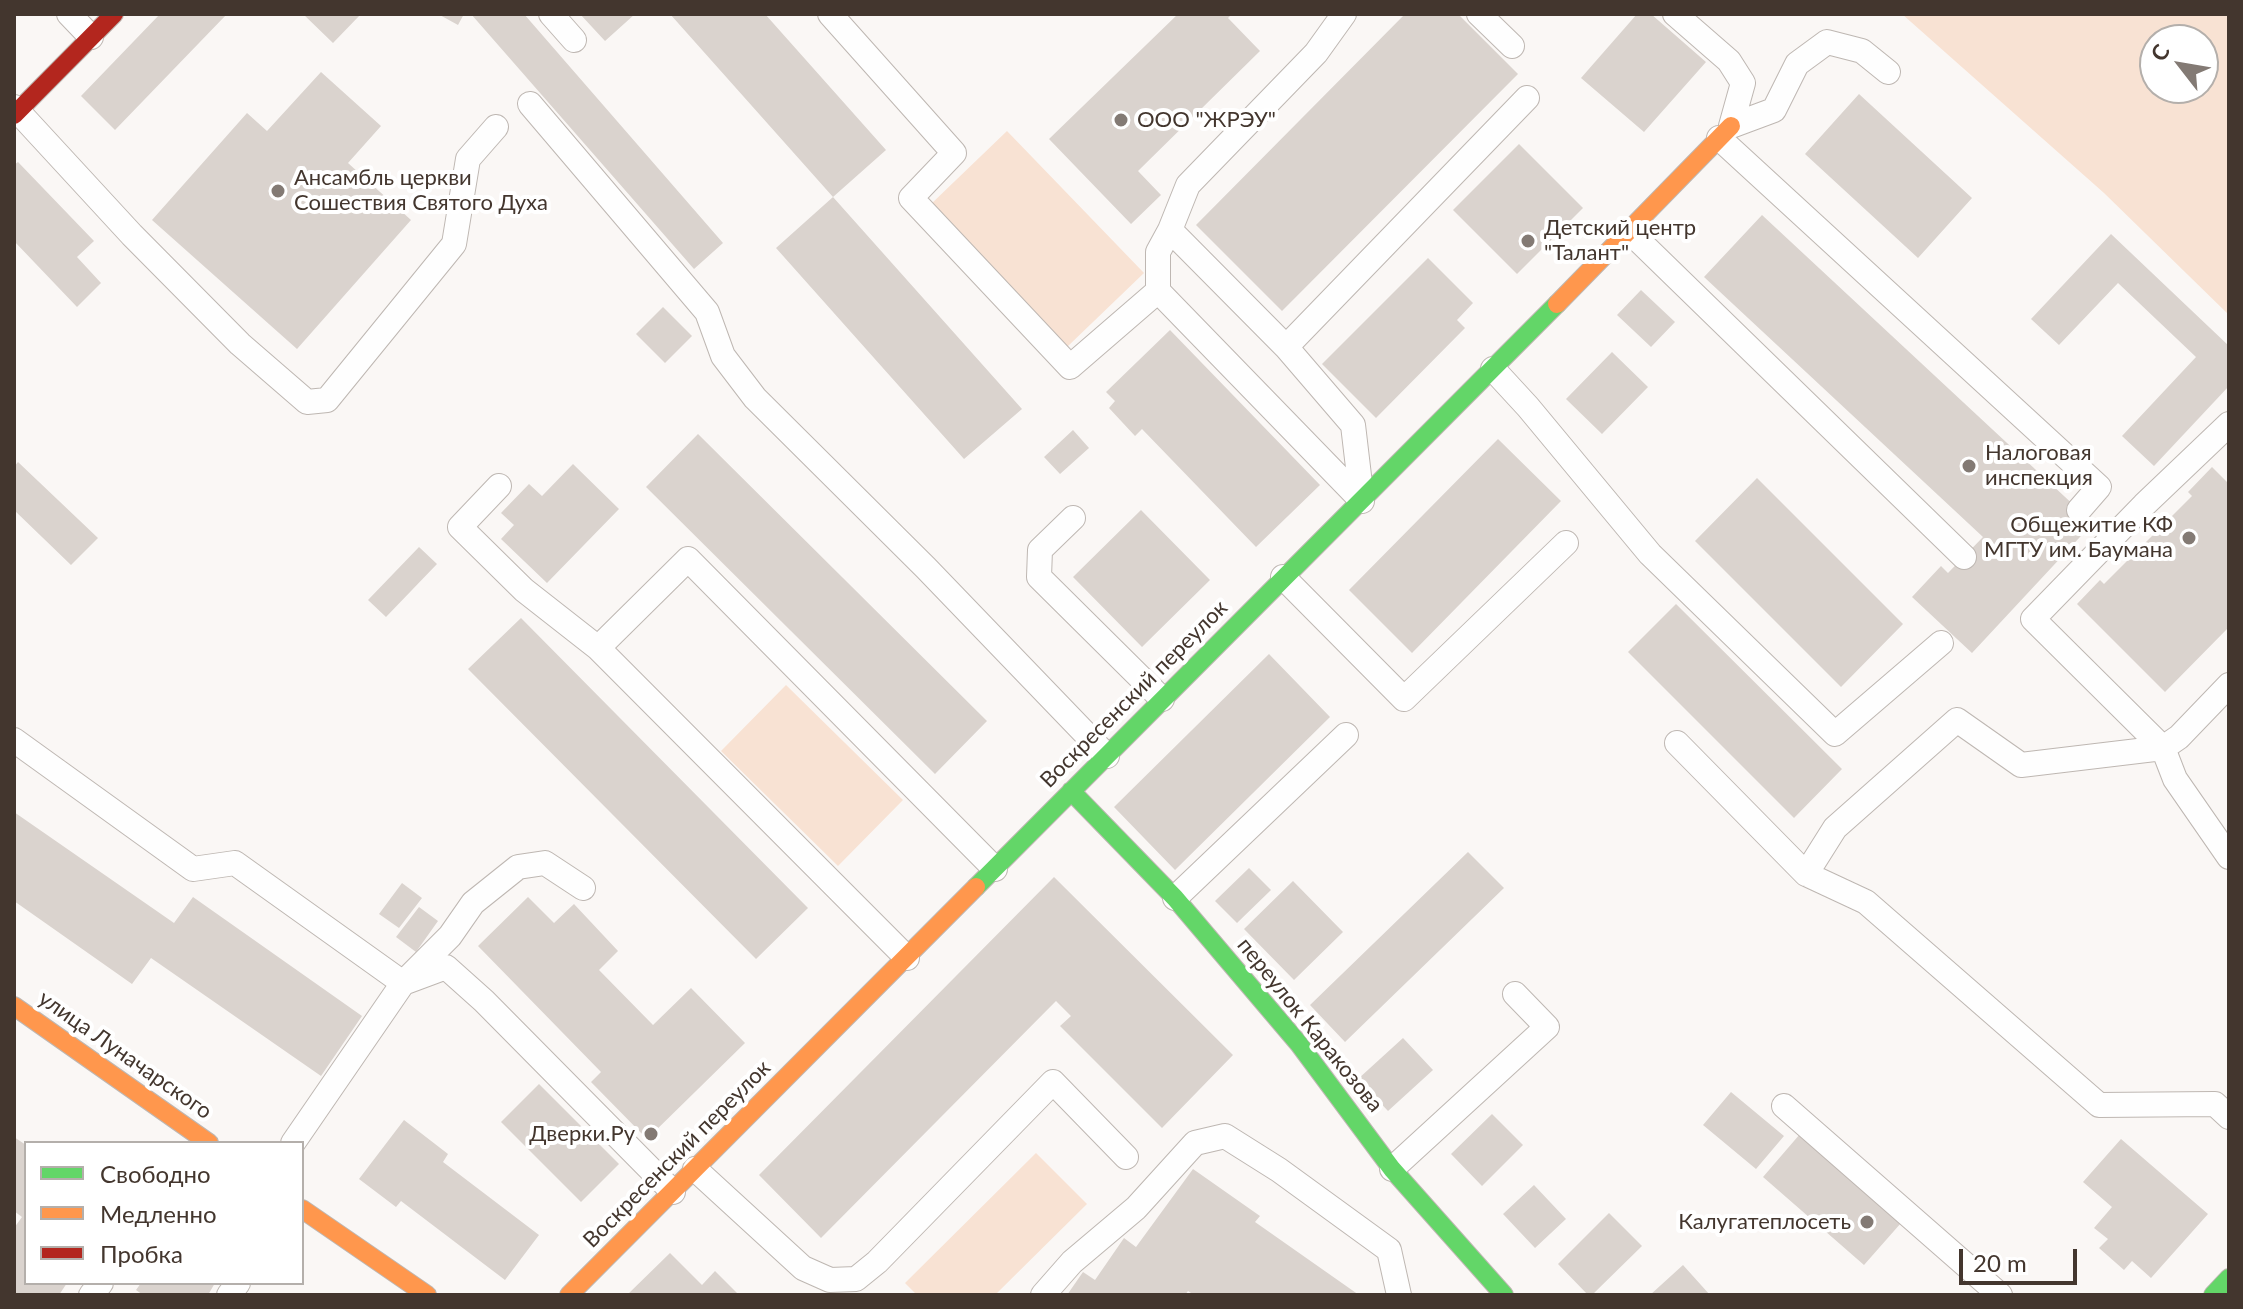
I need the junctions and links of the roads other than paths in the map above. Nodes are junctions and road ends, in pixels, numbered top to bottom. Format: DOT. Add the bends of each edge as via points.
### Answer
graph roads {
  1 [pos="69,14"];
  2 [pos="114,14"];
  3 [pos="551,14"];
  4 [pos="830,14"];
  5 [pos="1344,14"];
  6 [pos="1479,14"];
  7 [pos="1675,14"];
  8 [pos="91,37"];
  9 [pos="574,40"];
  10 [pos="1512,46"];
  11 [pos="1888,72"];
  12 [pos="1527,98"];
  13 [pos="530,104"];
  14 [pos="15,111"];
  15 [pos="496,127"];
  16 [pos="1725,132"];
  17 [pos="1170,230"];
  18 [pos="1630,232"];
  19 [pos="1158,291"];
  20 [pos="1286,347"];
  21 [pos="1493,369"];
  22 [pos="2229,424"];
  23 [pos="499,486"];
  24 [pos="1362,501"];
  25 [pos="2079,510"];
  26 [pos="1073,518"];
  27 [pos="1566,543"];
  28 [pos="1964,557"];
  29 [pos="1283,577"];
  30 [pos="1941,643"];
  31 [pos="598,648"];
  32 [pos="2229,685"];
  33 [pos="1162,699"];
  34 [pos="1346,735"];
  35 [pos="14,740"];
  36 [pos="1677,743"];
  37 [pos="2163,748"];
  38 [pos="1107,756"];
  39 [pos="1071,791"];
  40 [pos="2229,857"];
  41 [pos="995,869"];
  42 [pos="1806,874"];
  43 [pos="583,888"];
  44 [pos="1175,898"];
  45 [pos="907,958"];
  46 [pos="403,983"];
  47 [pos="1515,994"];
  48 [pos="14,1006"];
  49 [pos="1784,1106"];
  50 [pos="2229,1117"];
  51 [pos="206,1141"];
  52 [pos="294,1141"];
  53 [pos="1126,1157"];
  54 [pos="695,1169"];
  55 [pos="1392,1169"];
  56 [pos="673,1192"];
  57 [pos="304,1210"];
  58 [pos="2229,1278"];
  59 [pos="427,1295"];
  60 [pos="569,1295"];
  61 [pos="1043,1295"];
  62 [pos="1399,1295"];
  63 [pos="1504,1295"];
  64 [pos="2000,1295"];
  65 [pos="2213,1295"];
  1 -- 8 [label="lane"];
  2 -- 8 [label="street"];
  3 -- 9 [label="lane"];
  4 -- 19 [label="lane" via="954,153 911,198 1070,367"];
  5 -- 17 [label="lane" via="1316,53 1188,185"];
  6 -- 10 [label="lane"];
  7 -- 16 [label="lane" via="1729,61 1743,83"];
  8 -- 14 [label="street"];
  11 -- 16 [label="lane" via="1862,51 1827,42 1797,64 1774,110"];
  12 -- 20 [label="lane"];
  13 -- 38 [label="lane" via="707,312 723,356 755,398"];
  14 -- 15 [label="lane" via="218,322 307,402 327,400 454,244 468,159"];
  16 -- 18 [label="street, Воскресенский переулок"];
  16 -- 25 [label="lane" via="2099,487"];
  17 -- 19 [label="lane" via="1158,252"];
  17 -- 20 [label="lane"];
  18 -- 21 [label="street, Воскресенский переулок"];
  18 -- 28 [label="lane"];
  19 -- 24 [label="lane"];
  20 -- 24 [label="lane" via="1353,425"];
  21 -- 24 [label="street, Воскресенский переулок"];
  21 -- 30 [label="lane" via="1650,554 1835,734"];
  22 -- 37 [label="lane" via="2025,612"];
  23 -- 31 [label="lane" via="460,527 524,590"];
  24 -- 29 [label="street, Воскресенский переулок"];
  26 -- 33 [label="lane" via="1040,550 1039,577"];
  27 -- 29 [label="lane" via="1404,699"];
  29 -- 33 [label="street, Воскресенский переулок"];
  31 -- 41 [label="lane" via="688,559"];
  31 -- 45 [label="lane"];
  32 -- 37 [label="lane"];
  33 -- 38 [label="street, Воскресенский переулок"];
  34 -- 44 [label="lane"];
  35 -- 46 [label="lane" via="193,869 235,863"];
  36 -- 42 [label="lane"];
  37 -- 40 [label="lane" via="2175,779"];
  37 -- 42 [label="lane" via="2021,765 1957,720 1835,828"];
  38 -- 39 [label="street, Воскресенский переулок"];
  39 -- 41 [label="street, Воскресенский переулок"];
  39 -- 44 [label="street, переулок Каракозова"];
  41 -- 45 [label="street, Воскресенский переулок"];
  42 -- 50 [label="lane" via="1866,902 2099,1105 2215,1104"];
  43 -- 46 [label="lane" via="545,863 518,867 473,903 450,936"];
  44 -- 55 [label="street, переулок Каракозова" via="1299,1044"];
  45 -- 54 [label="street, Воскресенский переулок"];
  46 -- 52 [label="lane"];
  46 -- 56 [label="lane" via="446,967"];
  47 -- 55 [label="lane" via="1547,1027"];
  48 -- 51 [label="street, улица Луначарского"];
  49 -- 64 [label="lane"];
  53 -- 54 [label="lane" via="1053,1082 877,1262 856,1279 830,1280 803,1268"];
  54 -- 56 [label="street, Воскресенский переулок"];
  55 -- 63 [label="street, переулок Каракозова"];
  56 -- 60 [label="street, Воскресенский переулок"];
  57 -- 59 [label="street"];
  58 -- 65 [label="street"];
  61 -- 62 [label="lane" via="1072,1262 1136,1208 1195,1143 1225,1136 1389,1250"];
}
